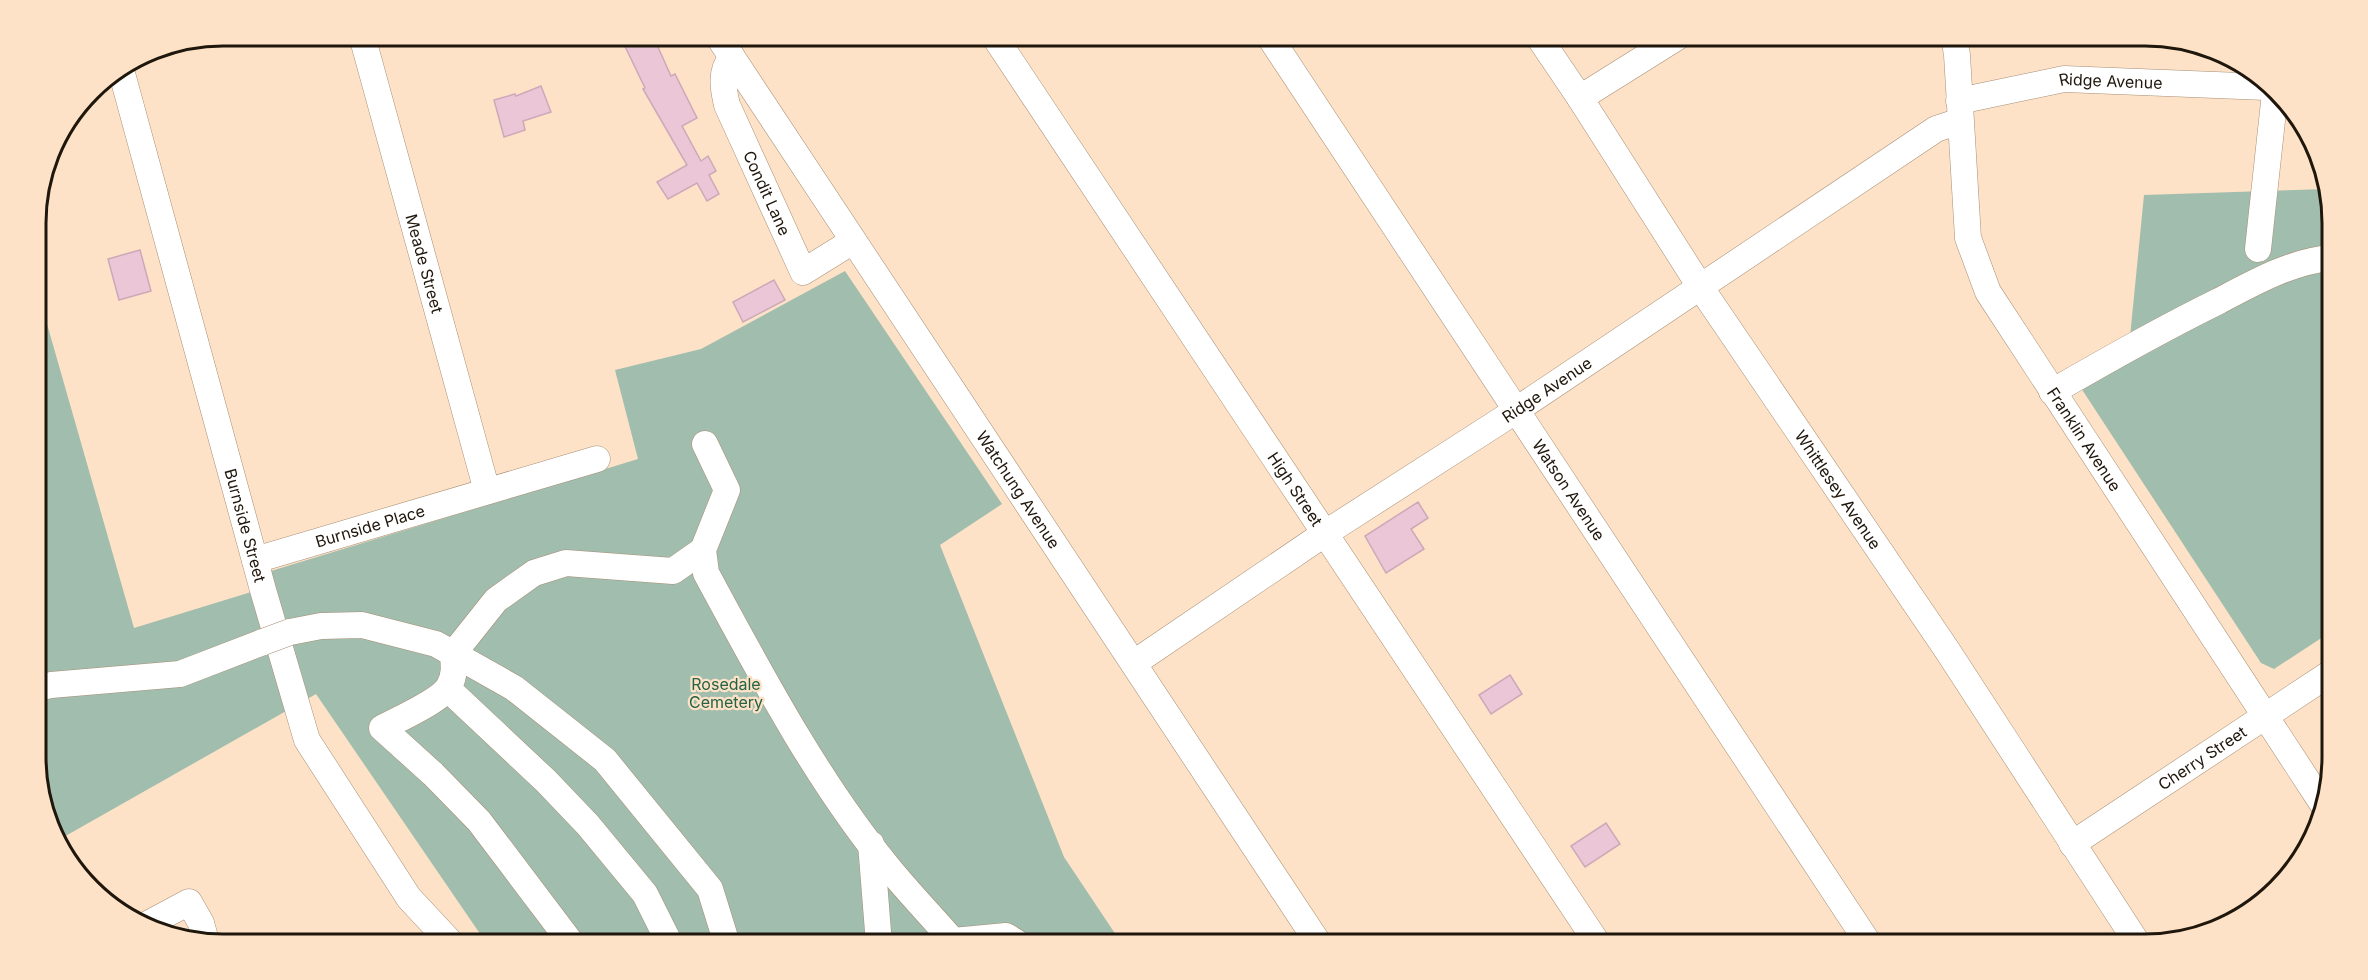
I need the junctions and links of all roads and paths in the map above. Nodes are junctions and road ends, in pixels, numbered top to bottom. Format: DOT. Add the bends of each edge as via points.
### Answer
graph roads {
  1 [pos="1277,46"];
  2 [pos="1545,46"];
  3 [pos="1663,46"];
  4 [pos="1956,46"];
  5 [pos="365,47"];
  6 [pos="725,47"];
  7 [pos="1001,47"];
  8 [pos="732,57"];
  9 [pos="123,78"];
  10 [pos="2256,87"];
  11 [pos="1580,98"];
  12 [pos="2274,104"];
  13 [pos="1960,111"];
  14 [pos="853,241"];
  15 [pos="2258,249"];
  16 [pos="2322,258"];
  17 [pos="1701,288"];
  18 [pos="2052,392"];
  19 [pos="1515,411"];
  20 [pos="705,444"];
  21 [pos="597,459"];
  22 [pos="487,492"];
  23 [pos="1324,534"];
  24 [pos="703,550"];
  25 [pos="255,560"];
  26 [pos="453,654"];
  27 [pos="1134,663"];
  28 [pos="2322,679"];
  29 [pos="47,686"];
  30 [pos="448,689"];
  31 [pos="2265,717"];
  32 [pos="2317,795"];
  33 [pos="871,844"];
  34 [pos="2072,844"];
  35 [pos="156,920"];
  36 [pos="204,932"];
  37 [pos="1312,933"];
  38 [pos="1591,933"];
  39 [pos="1862,933"];
  40 [pos="2131,933"];
  41 [pos="443,934"];
  42 [pos="564,934"];
  43 [pos="665,934"];
  44 [pos="724,934"];
  45 [pos="878,934"];
  46 [pos="943,934"];
  1 -- 19 [label="street, Watson Avenue"];
  2 -- 11 [label="street, Whittlesey Avenue"];
  3 -- 11 [label="street"];
  4 -- 13 [label="street, Franklin Avenue"];
  5 -- 22 [label="street, Meade Street"];
  6 -- 8 [label="street, Watchung Avenue"];
  7 -- 23 [label="street, High Street"];
  8 -- 14 [label="street, Watchung Avenue"];
  8 -- 14 [label="street, Condit Lane" via="724,70 727,105 803,272"];
  9 -- 25 [label="street, Burnside Street"];
  10 -- 13 [label="street, Ridge Avenue" via="2064,79"];
  11 -- 17 [label="street, Whittlesey Avenue"];
  12 -- 15 [label="street"];
  13 -- 17 [label="street, Ridge Avenue"];
  13 -- 18 [label="street, Franklin Avenue" via="1968,237 1988,292"];
  14 -- 27 [label="street, Watchung Avenue"];
  16 -- 18 [label="street" via="2312,259 2251,285 2148,336"];
  17 -- 19 [label="street, Ridge Avenue"];
  17 -- 34 [label="street, Whittlesey Avenue" via="1947,650"];
  18 -- 31 [label="street, Franklin Avenue"];
  19 -- 23 [label="street, Ridge Avenue"];
  19 -- 39 [label="street, Watson Avenue"];
  20 -- 24 [label="street" via="727,490"];
  21 -- 22 [label="street, Burnside Place"];
  22 -- 25 [label="street, Burnside Place"];
  23 -- 27 [label="street, Ridge Avenue"];
  23 -- 38 [label="street, High Street"];
  24 -- 26 [label="street" via="673,571 566,563 534,573 496,600"];
  24 -- 33 [label="street" via="706,573 778,700 836,796"];
  25 -- 41 [label="street, Burnside Street" via="307,740 410,898"];
  26 -- 29 [label="street, bridge" via="436,644 362,625 321,626 263,642 180,675"];
  26 -- 30 [label="street" via="454,674"];
  26 -- 44 [label="street" via="514,688 605,760 710,889"];
  27 -- 37 [label="street, Watchung Avenue"];
  28 -- 31 [label="street, Cherry Street"];
  30 -- 42 [label="street" via="382,728 479,821"];
  30 -- 43 [label="street" via="588,825 645,894"];
  31 -- 32 [label="street, Franklin Avenue"];
  31 -- 34 [label="street, Cherry Street"];
  33 -- 45 [label="street"];
  33 -- 46 [label="street"];
  34 -- 40 [label="street, Whittlesey Avenue"];
  35 -- 36 [label="street" via="189,902"];
}
